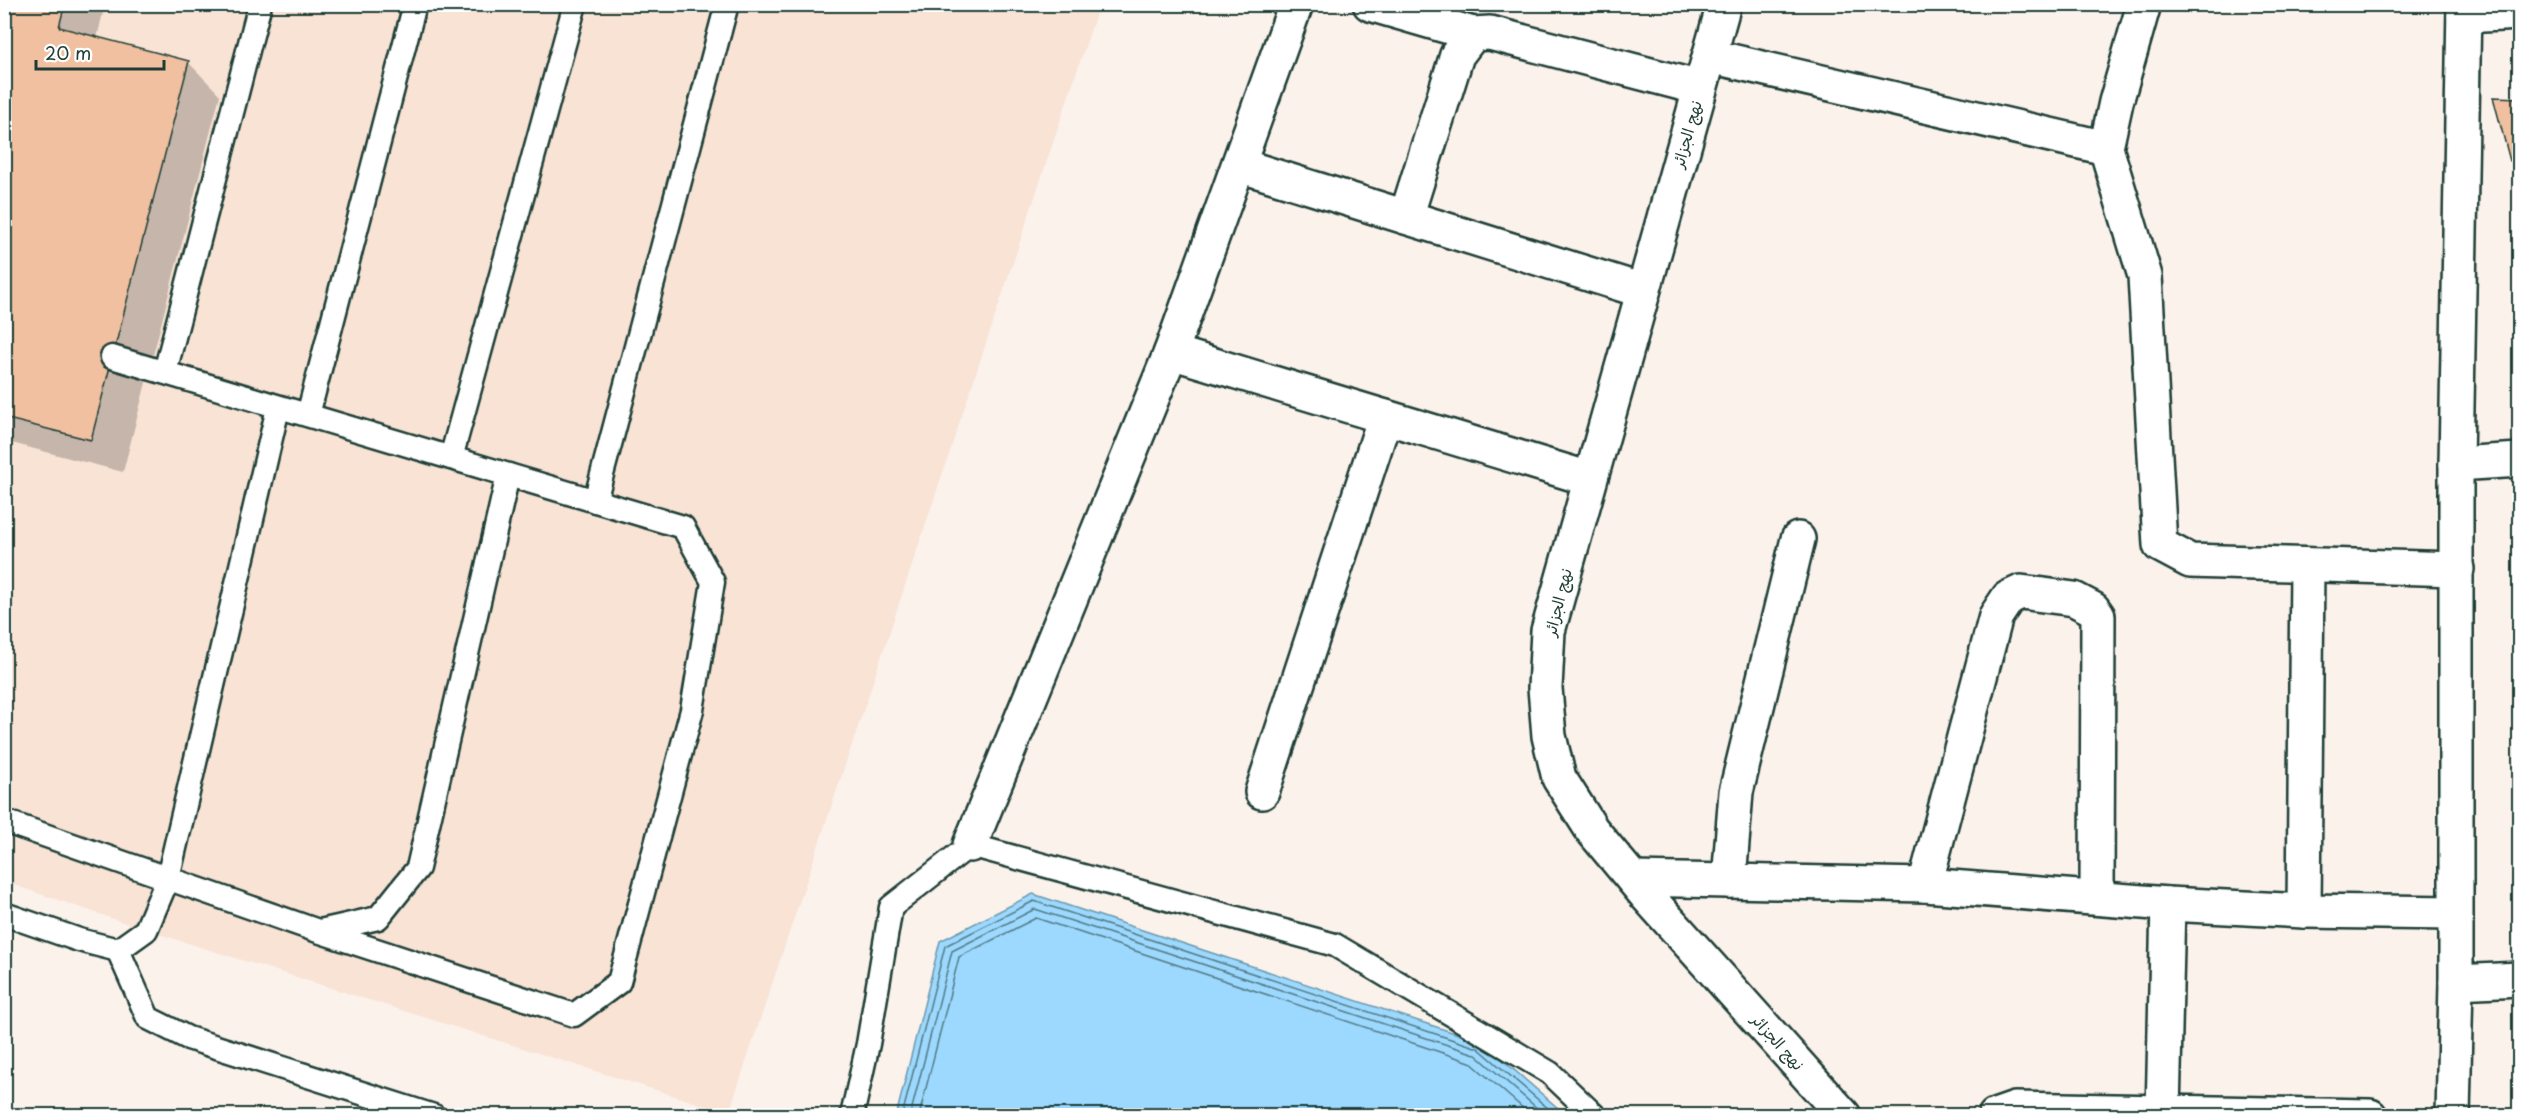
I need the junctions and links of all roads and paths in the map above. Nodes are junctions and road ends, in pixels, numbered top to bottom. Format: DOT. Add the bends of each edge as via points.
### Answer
graph roads {
  1 [pos="260,4"];
  2 [pos="415,4"];
  3 [pos="575,4"];
  4 [pos="727,4"];
  5 [pos="1296,4"];
  6 [pos="1370,4"];
  7 [pos="1724,4"];
  8 [pos="2144,4"];
  9 [pos="2464,10"];
  10 [pos="2520,13"];
  11 [pos="1473,34"];
  12 [pos="1710,56"];
  13 [pos="1700,88"];
  14 [pos="2106,148"];
  15 [pos="1239,165"];
  16 [pos="1406,217"];
  17 [pos="1643,291"];
  18 [pos="1171,352"];
  19 [pos="112,357"];
  20 [pos="165,372"];
  21 [pos="278,408"];
  22 [pos="308,415"];
  23 [pos="1385,417"];
  24 [pos="451,458"];
  25 [pos="2520,460"];
  26 [pos="2456,464"];
  27 [pos="508,475"];
  28 [pos="1590,479"];
  29 [pos="595,501"];
  30 [pos="1798,539"];
  31 [pos="2307,564"];
  32 [pos="2457,569"];
  33 [pos="1262,792"];
  34 [pos="4,821"];
  35 [pos="970,845"];
  36 [pos="168,878"];
  37 [pos="1633,879"];
  38 [pos="1728,881"];
  39 [pos="1925,885"];
  40 [pos="2097,898"];
  41 [pos="2168,904"];
  42 [pos="2304,911"];
  43 [pos="2455,913"];
  44 [pos="4,914"];
  45 [pos="318,931"];
  46 [pos="118,950"];
  47 [pos="2520,979"];
  48 [pos="2456,982"];
  49 [pos="2163,1112"];
  50 [pos="434,1116"];
  51 [pos="852,1116"];
  52 [pos="1594,1116"];
  53 [pos="1844,1116"];
  54 [pos="1995,1116"];
  55 [pos="2370,1116"];
  56 [pos="2453,1116"];
  1 -- 20 [label="lane"];
  2 -- 22 [label="lane"];
  3 -- 24 [label="lane"];
  4 -- 29 [label="lane"];
  5 -- 15 [label="street"];
  6 -- 11 [label="street"];
  7 -- 12 [label="street, نهج الجزائر"];
  8 -- 14 [label="street"];
  9 -- 10 [label="street"];
  9 -- 26 [label="street"];
  11 -- 13 [label="street" via="1490,33"];
  11 -- 16 [label="street" via="1457,56"];
  12 -- 13 [label="street, نهج الجزائر"];
  12 -- 14 [label="street"];
  13 -- 17 [label="street, نهج الجزائر"];
  14 -- 31 [label="street" via="2145,276 2160,545 2190,561"];
  15 -- 16 [label="street"];
  15 -- 18 [label="street"];
  16 -- 17 [label="street"];
  17 -- 28 [label="street, نهج الجزائر"];
  18 -- 23 [label="street"];
  18 -- 35 [label="street"];
  19 -- 20 [label="lane"];
  20 -- 21 [label="lane"];
  21 -- 22 [label="lane"];
  21 -- 36 [label="lane"];
  22 -- 24 [label="lane"];
  23 -- 28 [label="street"];
  23 -- 33 [label="street"];
  24 -- 27 [label="lane"];
  25 -- 26 [label="street"];
  26 -- 32 [label="street"];
  27 -- 29 [label="lane"];
  27 -- 45 [label="lane" via="418,868 378,918"];
  28 -- 37 [label="street, نهج الجزائر" via="1548,631 1545,688 1550,736 1559,778 1592,830"];
  29 -- 45 [label="lane" via="683,527 713,582 692,710 619,982 574,1015"];
  30 -- 38 [label="street" via="1736,792"];
  31 -- 32 [label="street"];
  31 -- 42 [label="street"];
  32 -- 43 [label="street"];
  34 -- 36 [label="lane"];
  35 -- 51 [label="lane" via="891,907"];
  35 -- 52 [label="lane" via="1335,945 1550,1073"];
  36 -- 45 [label="lane"];
  36 -- 46 [label="lane" via="146,930"];
  37 -- 38 [label="street"];
  37 -- 53 [label="street, نهج الجزائر"];
  38 -- 39 [label="street"];
  39 -- 40 [label="street"];
  39 -- 40 [label="street" via="1996,616 2008,598 2021,592 2074,599 2098,616"];
  40 -- 41 [label="street"];
  41 -- 42 [label="street"];
  41 -- 49 [label="street"];
  42 -- 43 [label="street"];
  43 -- 48 [label="street"];
  44 -- 46 [label="lane"];
  46 -- 50 [label="lane" via="148,1018 188,1038"];
  47 -- 48 [label="street"];
  48 -- 56 [label="street"];
  49 -- 54 [label="street" via="2014,1110"];
  49 -- 55 [label="street"];
}
